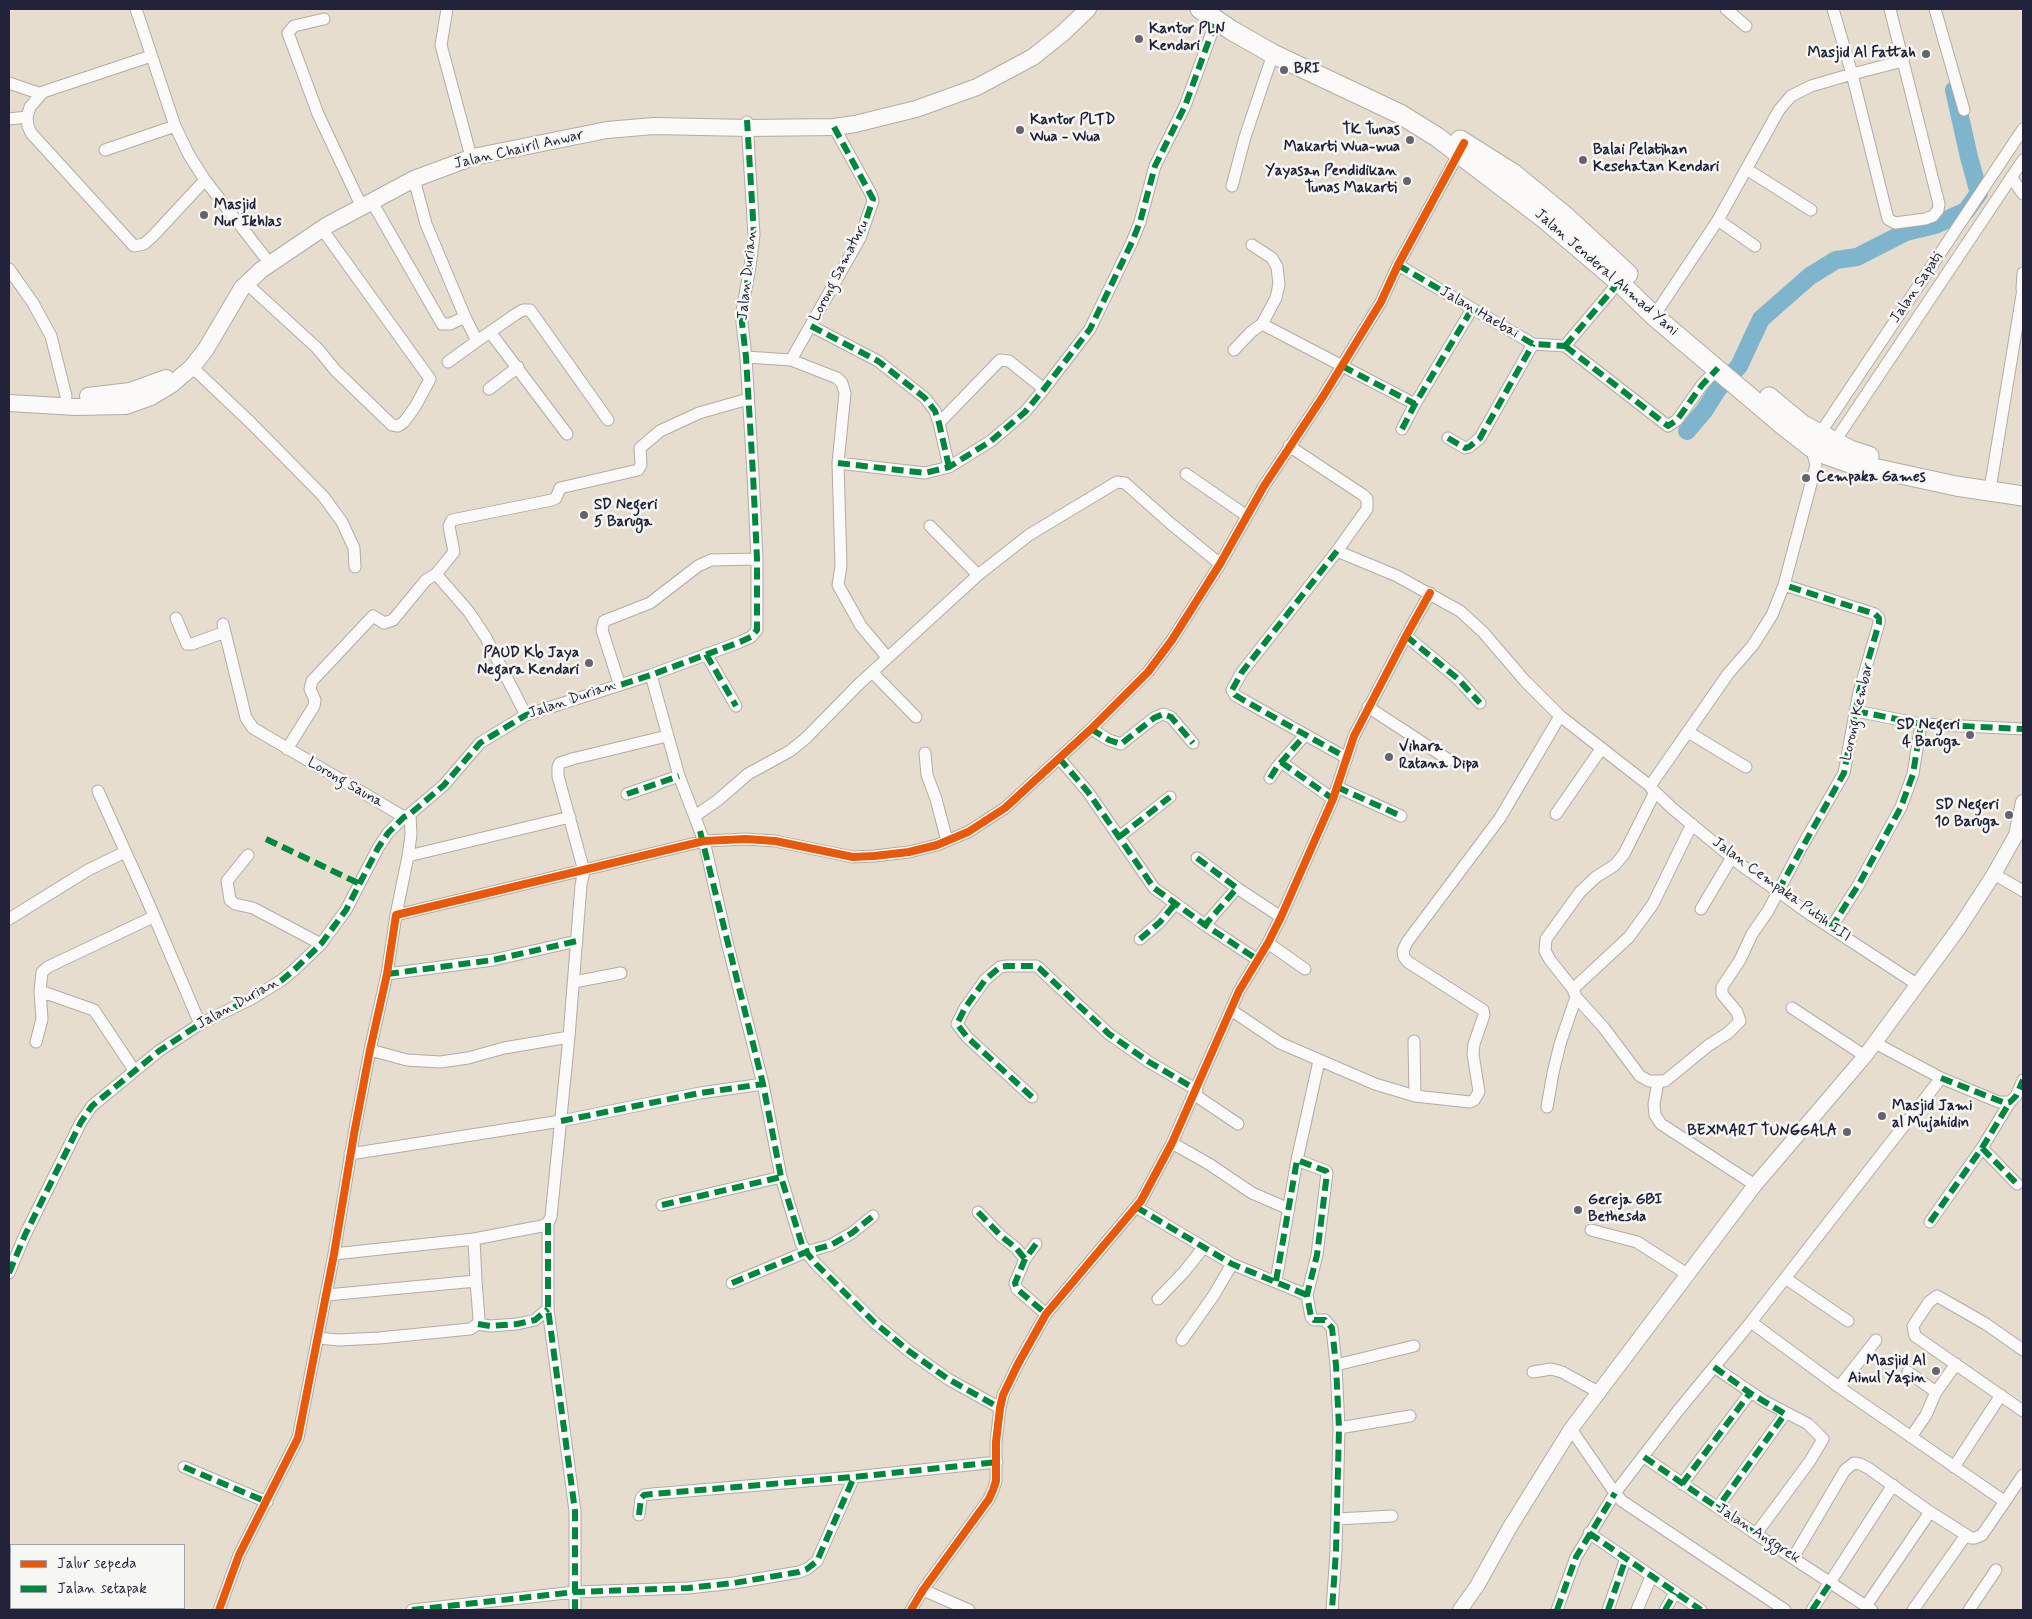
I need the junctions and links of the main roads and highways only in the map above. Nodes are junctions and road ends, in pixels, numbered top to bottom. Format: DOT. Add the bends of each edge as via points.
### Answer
graph roads {
  1 [pos="1079,9"];
  2 [pos="1088,9"];
  3 [pos="1200,9"];
  4 [pos="1216,15"];
  5 [pos="1059,31"];
  6 [pos="748,124"];
  7 [pos="1461,149"];
  8 [pos="366,202"];
  9 [pos="1658,311"];
  10 [pos="9,398"];
  11 [pos="1822,448"];
  12 [pos="2023,486"];
  13 [pos="2023,496"];
  1 -- 5 [label="main road, Jalan Chairil Anwar"];
  2 -- 5 [label="main road, Jalan Chairil Anwar"];
  3 -- 4 [label="highway, Jalan Jenderal Ahmad Yani"];
  4 -- 7 [label="highway, Jalan Jenderal Ahmad Yani" via="1273,54 1400,114"];
  4 -- 7 [label="highway, Jalan Jenderal Ahmad Yani" via="1389,96 1428,118"];
  5 -- 6 [label="main road, Jalan Chairil Anwar" via="1008,65 975,81 911,104 840,122"];
  5 -- 6 [label="main road, Jalan Chairil Anwar" via="1033,57 977,87 907,111 834,127"];
  6 -- 8 [label="main road, Jalan Chairil Anwar" via="606,130 474,157 414,179"];
  6 -- 8 [label="main road, Jalan Chairil Anwar" via="659,120 628,122 470,153 426,168"];
  7 -- 9 [label="highway, Jalan Jenderal Ahmad Yani"];
  7 -- 9 [label="highway, Jalan Jenderal Ahmad Yani" via="1514,174 1565,216"];
  8 -- 10 [label="main road, Jalan Chairil Anwar" via="296,236 264,256 236,287 188,361 178,370 130,392"];
  8 -- 10 [label="main road, Jalan Chairil Anwar" via="269,264 246,283 192,368 151,397 126,406 76,406"];
  9 -- 11 [label="highway, Jalan Jenderal Ahmad Yani" via="1731,374 1803,425"];
  11 -- 12 [label="highway, Jalan Jenderal Ahmad Yani" via="1850,450 1991,483"];
  11 -- 13 [label="highway, Jalan Jenderal Ahmad Yani" via="1850,463 1956,486"];
}
